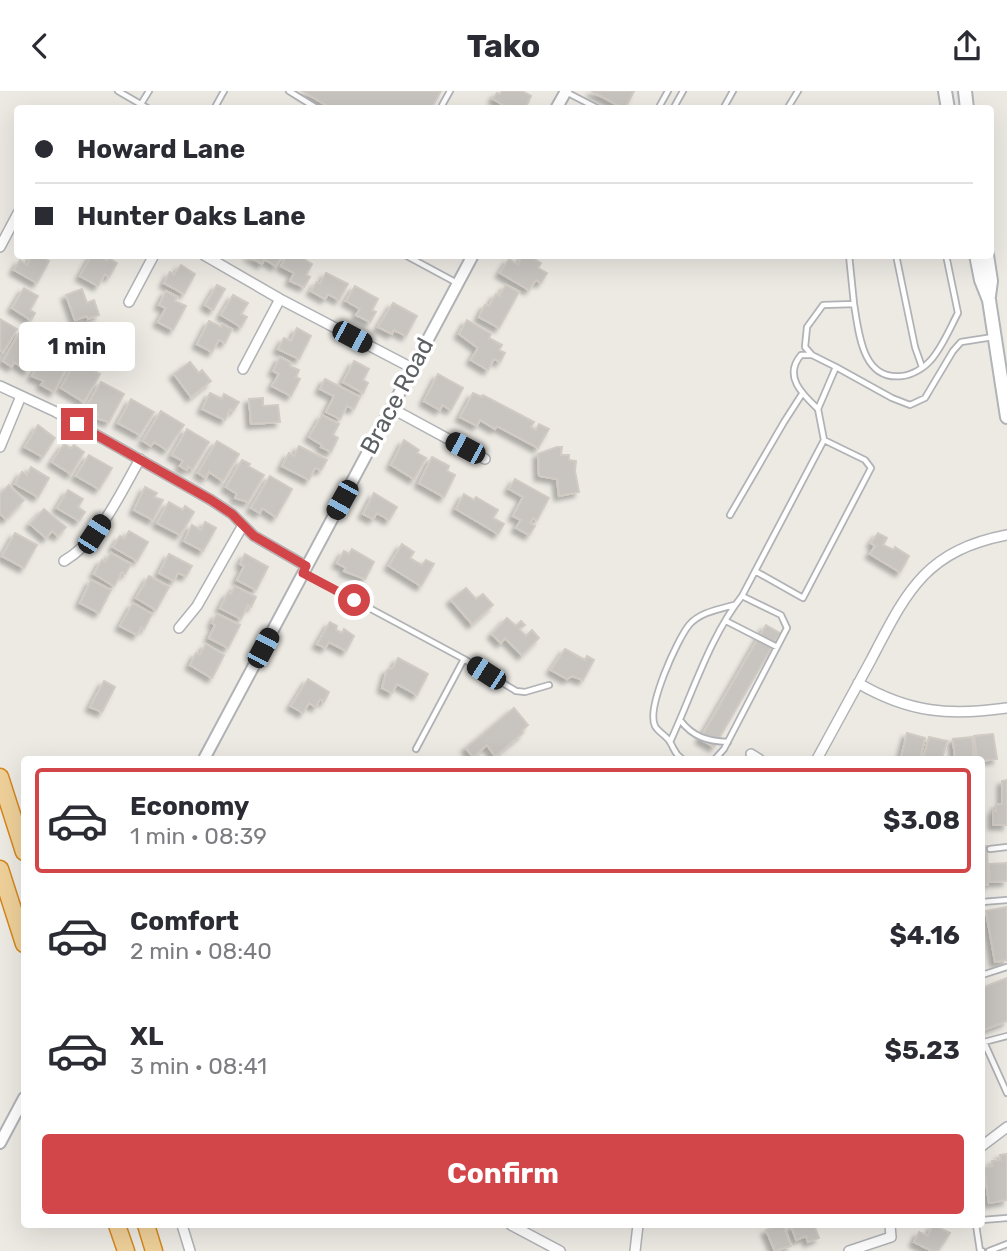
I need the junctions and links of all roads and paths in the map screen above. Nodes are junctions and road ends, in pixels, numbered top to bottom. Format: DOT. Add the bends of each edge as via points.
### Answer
graph roads {
  1 [pos="118,91"];
  2 [pos="149,91"];
  3 [pos="289,91"];
  4 [pos="566,91"];
  5 [pos="141,104"];
  6 [pos="312,105"];
  7 [pos="592,105"];
  8 [pos="14,221"];
  9 [pos="0,247"];
  10 [pos="152,259"];
  11 [pos="211,259"];
  12 [pos="412,259"];
  13 [pos="470,259"];
  14 [pos="849,259"];
  15 [pos="897,259"];
  16 [pos="948,259"];
  17 [pos="977,259"];
  18 [pos="987,259"];
  19 [pos="457,284"];
  20 [pos="280,299"];
  21 [pos="989,300"];
  22 [pos="128,302"];
  23 [pos="854,304"];
  24 [pos="994,337"];
  25 [pos="812,355"];
  26 [pos="836,367"];
  27 [pos="922,367"];
  28 [pos="243,369"];
  29 [pos="412,369"];
  30 [pos="0,386"];
  31 [pos="802,394"];
  32 [pos="21,396"];
  33 [pos="391,408"];
  34 [pos="818,409"];
  35 [pos="1007,417"];
  36 [pos="824,440"];
  37 [pos="0,447"];
  38 [pos="139,459"];
  39 [pos="485,459"];
  40 [pos="730,515"];
  41 [pos="243,525"];
  42 [pos="1007,535"];
  43 [pos="64,561"];
  44 [pos="305,570"];
  45 [pos="755,571"];
  46 [pos="742,596"];
  47 [pos="735,605"];
  48 [pos="726,621"];
  49 [pos="179,628"];
  50 [pos="777,647"];
  51 [pos="464,659"];
  52 [pos="858,683"];
  53 [pos="549,685"];
  54 [pos="1007,708"];
  55 [pos="680,720"];
  56 [pos="670,742"];
  57 [pos="727,742"];
  58 [pos="416,749"];
  59 [pos="206,756"];
  60 [pos="678,756"];
  61 [pos="717,756"];
  62 [pos="819,756"];
  63 [pos="0,777"];
  64 [pos="21,843"];
  65 [pos="1007,848"];
  66 [pos="990,849"];
  67 [pos="0,869"];
  68 [pos="1007,900"];
  69 [pos="985,902"];
  70 [pos="21,935"];
  71 [pos="1007,967"];
  72 [pos="985,974"];
  73 [pos="1007,1036"];
  74 [pos="985,1042"];
  75 [pos="985,1046"];
  76 [pos="1007,1093"];
  77 [pos="21,1104"];
  78 [pos="1007,1127"];
  79 [pos="0,1143"];
  80 [pos="985,1144"];
  81 [pos="1007,1218"];
  82 [pos="985,1220"];
  83 [pos="118,1228"];
  84 [pos="147,1228"];
  85 [pos="183,1228"];
  86 [pos="517,1228"];
  87 [pos="638,1228"];
  88 [pos="890,1228"];
  89 [pos="976,1228"];
  90 [pos="1007,1244"];
  91 [pos="126,1251"];
  92 [pos="154,1251"];
  93 [pos="190,1251"];
  94 [pos="560,1251"];
  95 [pos="635,1251"];
  96 [pos="849,1251"];
  97 [pos="982,1251"];
  98 [pos="989,1251"];
  1 -- 5 [label="lane"];
  2 -- 5 [label="lane"];
  3 -- 6 [label="lane"];
  4 -- 7 [label="lane"];
  8 -- 9 [label="street"];
  10 -- 22 [label="street"];
  11 -- 20 [label="street"];
  12 -- 19 [label="lane"];
  13 -- 19 [label="street, Brace Road"];
  14 -- 23 [label="lane"];
  15 -- 27 [label="lane"];
  16 -- 27 [label="lane" via="958,313"];
  17 -- 21 [label="main road"];
  18 -- 21 [label="main road"];
  19 -- 29 [label="street, Brace Road"];
  20 -- 28 [label="street"];
  20 -- 29 [label="street"];
  21 -- 24 [label="main road"];
  23 -- 25 [label="lane" via="823,305 807,327 805,347"];
  23 -- 27 [label="lane" via="863,349 874,368 892,378 910,376"];
  24 -- 26 [label="lane" via="961,342 925,398 910,405"];
  24 -- 35 [label="main road"];
  25 -- 26 [label="lane"];
  25 -- 31 [label="lane" via="801,355 795,363 793,380"];
  26 -- 34 [label="lane"];
  29 -- 33 [label="street, Brace Road"];
  30 -- 32 [label="street"];
  31 -- 34 [label="lane"];
  31 -- 40 [label="lane"];
  32 -- 37 [label="street"];
  32 -- 38 [label="street"];
  33 -- 39 [label="street"];
  33 -- 44 [label="street, Brace Road"];
  34 -- 36 [label="lane"];
  36 -- 45 [label="lane"];
  36 -- 45 [label="lane" via="865,460 871,468 803,598"];
  38 -- 41 [label="street" via="222,507"];
  38 -- 43 [label="street" via="94,534"];
  41 -- 44 [label="street"];
  41 -- 49 [label="street" via="197,606"];
  42 -- 52 [label="street" via="952,552 917,581"];
  44 -- 51 [label="lane"];
  44 -- 59 [label="street, Brace Road"];
  45 -- 46 [label="lane"];
  46 -- 47 [label="lane"];
  46 -- 50 [label="lane" via="781,615 787,628"];
  47 -- 48 [label="lane"];
  47 -- 56 [label="lane" via="707,613 690,624 671,659 653,708 655,726"];
  48 -- 50 [label="lane"];
  48 -- 55 [label="lane"];
  50 -- 57 [label="lane"];
  51 -- 53 [label="lane" via="516,691"];
  51 -- 58 [label="lane"];
  52 -- 54 [label="street" via="930,712"];
  52 -- 62 [label="street"];
  55 -- 56 [label="lane"];
  55 -- 57 [label="lane" via="700,739"];
  56 -- 60 [label="lane"];
  57 -- 61 [label="lane"];
  63 -- 64 [label="highway"];
  65 -- 66 [label="lane"];
  67 -- 70 [label="highway"];
  68 -- 69 [label="lane"];
  71 -- 72 [label="lane"];
  73 -- 74 [label="lane"];
  75 -- 76 [label="lane"];
  77 -- 79 [label="street"];
  78 -- 80 [label="street"];
  81 -- 82 [label="lane"];
  83 -- 91 [label="highway"];
  84 -- 92 [label="highway"];
  85 -- 93 [label="street"];
  86 -- 94 [label="street"];
  87 -- 95 [label="street"];
  88 -- 96 [label="street" via="891,1237"];
  89 -- 97 [label="lane"];
  90 -- 98 [label="lane"];
}
